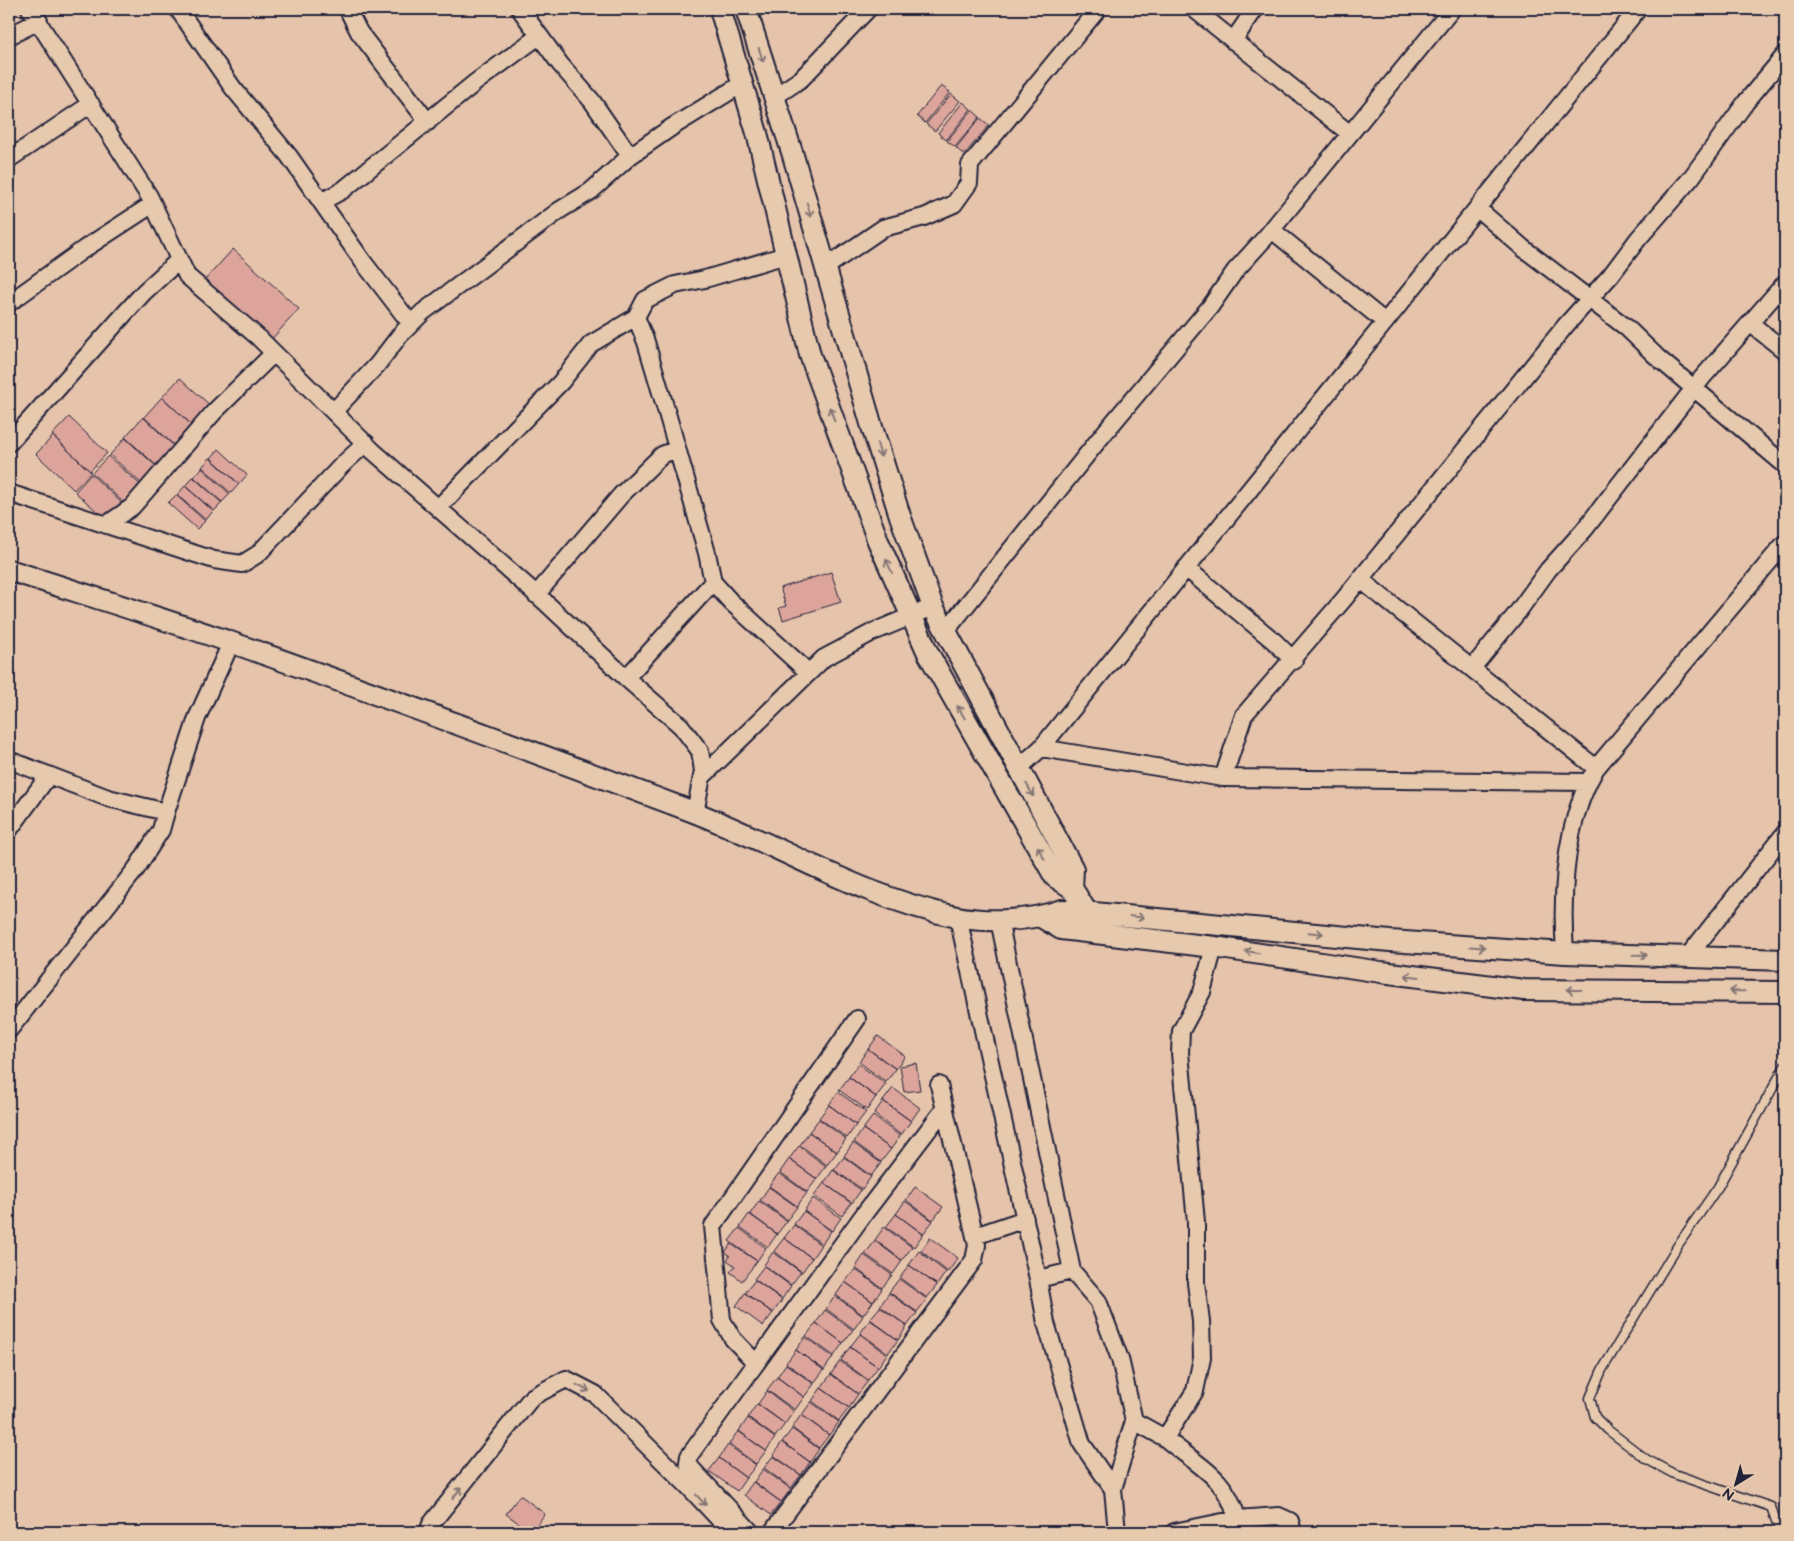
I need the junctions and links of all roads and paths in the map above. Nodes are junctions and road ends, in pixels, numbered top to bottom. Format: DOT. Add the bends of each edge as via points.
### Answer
graph roads {
  1 [pos="178,9"];
  2 [pos="520,9"];
  3 [pos="720,9"];
  4 [pos="746,9"];
  5 [pos="868,9"];
  6 [pos="1098,9"];
  7 [pos="1194,9"];
  8 [pos="1255,9"];
  9 [pos="1452,9"];
  10 [pos="1638,9"];
  11 [pos="349,10"];
  12 [pos="35,15"];
  13 [pos="9,36"];
  14 [pos="539,36"];
  15 [pos="1233,41"];
  16 [pos="1785,55"];
  17 [pos="742,84"];
  18 [pos="774,97"];
  19 [pos="91,104"];
  20 [pos="428,122"];
  21 [pos="1349,133"];
  22 [pos="630,156"];
  23 [pos="9,159"];
  24 [pos="321,202"];
  25 [pos="153,204"];
  26 [pos="1476,208"];
  27 [pos="1272,230"];
  28 [pos="786,254"];
  29 [pos="179,260"];
  30 [pos="826,267"];
  31 [pos="1785,283"];
  32 [pos="1589,300"];
  33 [pos="9,303"];
  34 [pos="636,317"];
  35 [pos="1385,322"];
  36 [pos="1750,323"];
  37 [pos="412,324"];
  38 [pos="1785,351"];
  39 [pos="274,353"];
  40 [pos="1695,387"];
  41 [pos="334,410"];
  42 [pos="9,443"];
  43 [pos="366,443"];
  44 [pos="676,449"];
  45 [pos="1785,466"];
  46 [pos="9,493"];
  47 [pos="438,508"];
  48 [pos="106,525"];
  49 [pos="1785,543"];
  50 [pos="1186,568"];
  51 [pos="9,570"];
  52 [pos="1361,580"];
  53 [pos="712,582"];
  54 [pos="536,594"];
  55 [pos="933,607"];
  56 [pos="912,616"];
  57 [pos="945,632"];
  58 [pos="231,643"];
  59 [pos="1294,660"];
  60 [pos="1473,667"];
  61 [pos="808,672"];
  62 [pos="626,678"];
  63 [pos="1041,748"];
  64 [pos="9,760"];
  65 [pos="1018,769"];
  66 [pos="49,775"];
  67 [pos="1592,775"];
  68 [pos="702,777"];
  69 [pos="1223,778"];
  70 [pos="166,812"];
  71 [pos="695,813"];
  72 [pos="9,830"];
  73 [pos="1785,834"];
  74 [pos="1072,888"];
  75 [pos="1088,913"];
  76 [pos="958,917"];
  77 [pos="1041,917"];
  78 [pos="999,920"];
  79 [pos="1098,932"];
  80 [pos="1214,947"];
  81 [pos="1565,953"];
  82 [pos="1689,955"];
  83 [pos="1785,960"];
  84 [pos="1785,992"];
  85 [pos="857,1020"];
  86 [pos="9,1030"];
  87 [pos="1785,1066"];
  88 [pos="939,1085"];
  89 [pos="945,1108"];
  90 [pos="1025,1220"];
  91 [pos="975,1236"];
  92 [pos="1072,1271"];
  93 [pos="1038,1279"];
  94 [pos="755,1362"];
  95 [pos="1134,1421"];
  96 [pos="1165,1438"];
  97 [pos="1113,1489"];
  98 [pos="1237,1519"];
  99 [pos="428,1532"];
  100 [pos="731,1532"];
  101 [pos="751,1532"];
  102 [pos="772,1532"];
  103 [pos="1117,1532"];
  104 [pos="1174,1532"];
  105 [pos="1293,1532"];
  106 [pos="1780,1532"];
  1 -- 24 [label="street" via="233,88 289,156"];
  2 -- 14 [label="street"];
  3 -- 17 [label="street"];
  4 -- 18 [label="street, one-way"];
  5 -- 18 [label="street" via="801,79"];
  6 -- 30 [label="street" via="970,165 969,183 954,204 924,217 882,228"];
  7 -- 15 [label="street"];
  8 -- 15 [label="street"];
  9 -- 21 [label="street"];
  10 -- 26 [label="street"];
  11 -- 20 [label="street" via="359,32"];
  12 -- 13 [label="street"];
  12 -- 19 [label="street"];
  14 -- 20 [label="street"];
  14 -- 22 [label="street" via="592,101"];
  15 -- 21 [label="street"];
  16 -- 32 [label="street" via="1690,178"];
  17 -- 22 [label="street"];
  17 -- 28 [label="street"];
  18 -- 30 [label="street, one-way"];
  19 -- 23 [label="street"];
  19 -- 25 [label="street"];
  20 -- 24 [label="street" via="343,190"];
  21 -- 27 [label="street"];
  22 -- 37 [label="street" via="591,191 451,290"];
  24 -- 37 [label="street"];
  25 -- 29 [label="street"];
  25 -- 33 [label="street"];
  26 -- 32 [label="street"];
  26 -- 35 [label="street"];
  27 -- 35 [label="street"];
  27 -- 57 [label="street"];
  28 -- 34 [label="street" via="675,285 645,300"];
  56 -- 28 [label="street, one-way" via="878,541 810,355"];
  29 -- 39 [label="street" via="188,276"];
  29 -- 42 [label="street" via="144,292"];
  30 -- 55 [label="street, one-way" via="900,516"];
  31 -- 36 [label="street"];
  32 -- 40 [label="street"];
  32 -- 52 [label="street" via="1446,471"];
  34 -- 44 [label="street"];
  34 -- 47 [label="street" via="591,344 561,382"];
  35 -- 50 [label="street"];
  36 -- 38 [label="street"];
  36 -- 40 [label="street"];
  37 -- 41 [label="street"];
  39 -- 41 [label="street"];
  39 -- 48 [label="street" via="214,412 132,507"];
  40 -- 45 [label="street"];
  40 -- 60 [label="street"];
  41 -- 43 [label="street"];
  43 -- 47 [label="street"];
  43 -- 48 [label="street" via="258,554 242,564 189,553"];
  44 -- 53 [label="street" via="707,553"];
  44 -- 54 [label="street" via="662,455 620,495"];
  46 -- 48 [label="street"];
  47 -- 54 [label="street"];
  49 -- 67 [label="street"];
  50 -- 59 [label="street"];
  50 -- 63 [label="street"];
  51 -- 58 [label="street"];
  52 -- 59 [label="street"];
  52 -- 60 [label="street"];
  53 -- 61 [label="street"];
  53 -- 62 [label="street"];
  54 -- 62 [label="street"];
  55 -- 56 [label="street"];
  55 -- 57 [label="street"];
  56 -- 61 [label="street" via="824,658"];
  74 -- 56 [label="street, one-way" via="1055,878 928,653"];
  57 -- 65 [label="street"];
  58 -- 70 [label="street" via="203,703"];
  58 -- 71 [label="street"];
  59 -- 69 [label="street" via="1244,715"];
  60 -- 67 [label="street"];
  61 -- 68 [label="street" via="737,746"];
  62 -- 68 [label="street" via="681,726 700,751"];
  63 -- 65 [label="street"];
  63 -- 69 [label="street"];
  64 -- 66 [label="street"];
  65 -- 74 [label="street, one-way" via="1073,868"];
  66 -- 70 [label="street" via="108,798"];
  66 -- 72 [label="street"];
  67 -- 69 [label="street"];
  67 -- 81 [label="street" via="1570,841 1566,864 1562,919"];
  68 -- 71 [label="street"];
  70 -- 86 [label="street" via="161,830 136,869"];
  71 -- 76 [label="street" via="866,890"];
  73 -- 82 [label="street"];
  74 -- 75 [label="street"];
  75 -- 77 [label="street" via="1062,910"];
  75 -- 79 [label="street"];
  75 -- 81 [label="street, one-way" via="1390,941"];
  76 -- 78 [label="street"];
  76 -- 90 [label="street"];
  77 -- 78 [label="street"];
  77 -- 79 [label="street" via="1061,929"];
  78 -- 92 [label="street"];
  79 -- 80 [label="street"];
  84 -- 80 [label="street, one-way" via="1524,990"];
  80 -- 96 [label="street" via="1202,992 1181,1031 1180,1053 1196,1222 1196,1283 1202,1321 1202,1358 1195,1391"];
  81 -- 82 [label="street, one-way"];
  82 -- 83 [label="street"];
  85 -- 94 [label="street" via="713,1226 722,1320 733,1339"];
  87 -- 106 [label="lane" via="1718,1186 1602,1370 1590,1398 1595,1417 1646,1459 1674,1474 1771,1507"];
  88 -- 89 [label="street"];
  89 -- 91 [label="street"];
  89 -- 94 [label="street"];
  90 -- 91 [label="street"];
  90 -- 93 [label="street"];
  91 -- 102 [label="street" via="977,1251 974,1260"];
  92 -- 93 [label="street"];
  92 -- 95 [label="street" via="1098,1301 1120,1359"];
  93 -- 97 [label="street" via="1046,1322 1082,1444"];
  94 -- 101 [label="street" via="693,1447 688,1463"];
  95 -- 96 [label="street"];
  95 -- 97 [label="street"];
  96 -- 98 [label="street" via="1224,1487 1233,1500"];
  97 -- 103 [label="street"];
  98 -- 104 [label="street"];
  98 -- 105 [label="street" via="1279,1516 1290,1521"];
  99 -- 100 [label="street, one-way" via="431,1524 532,1398 566,1379 595,1394"];
}
